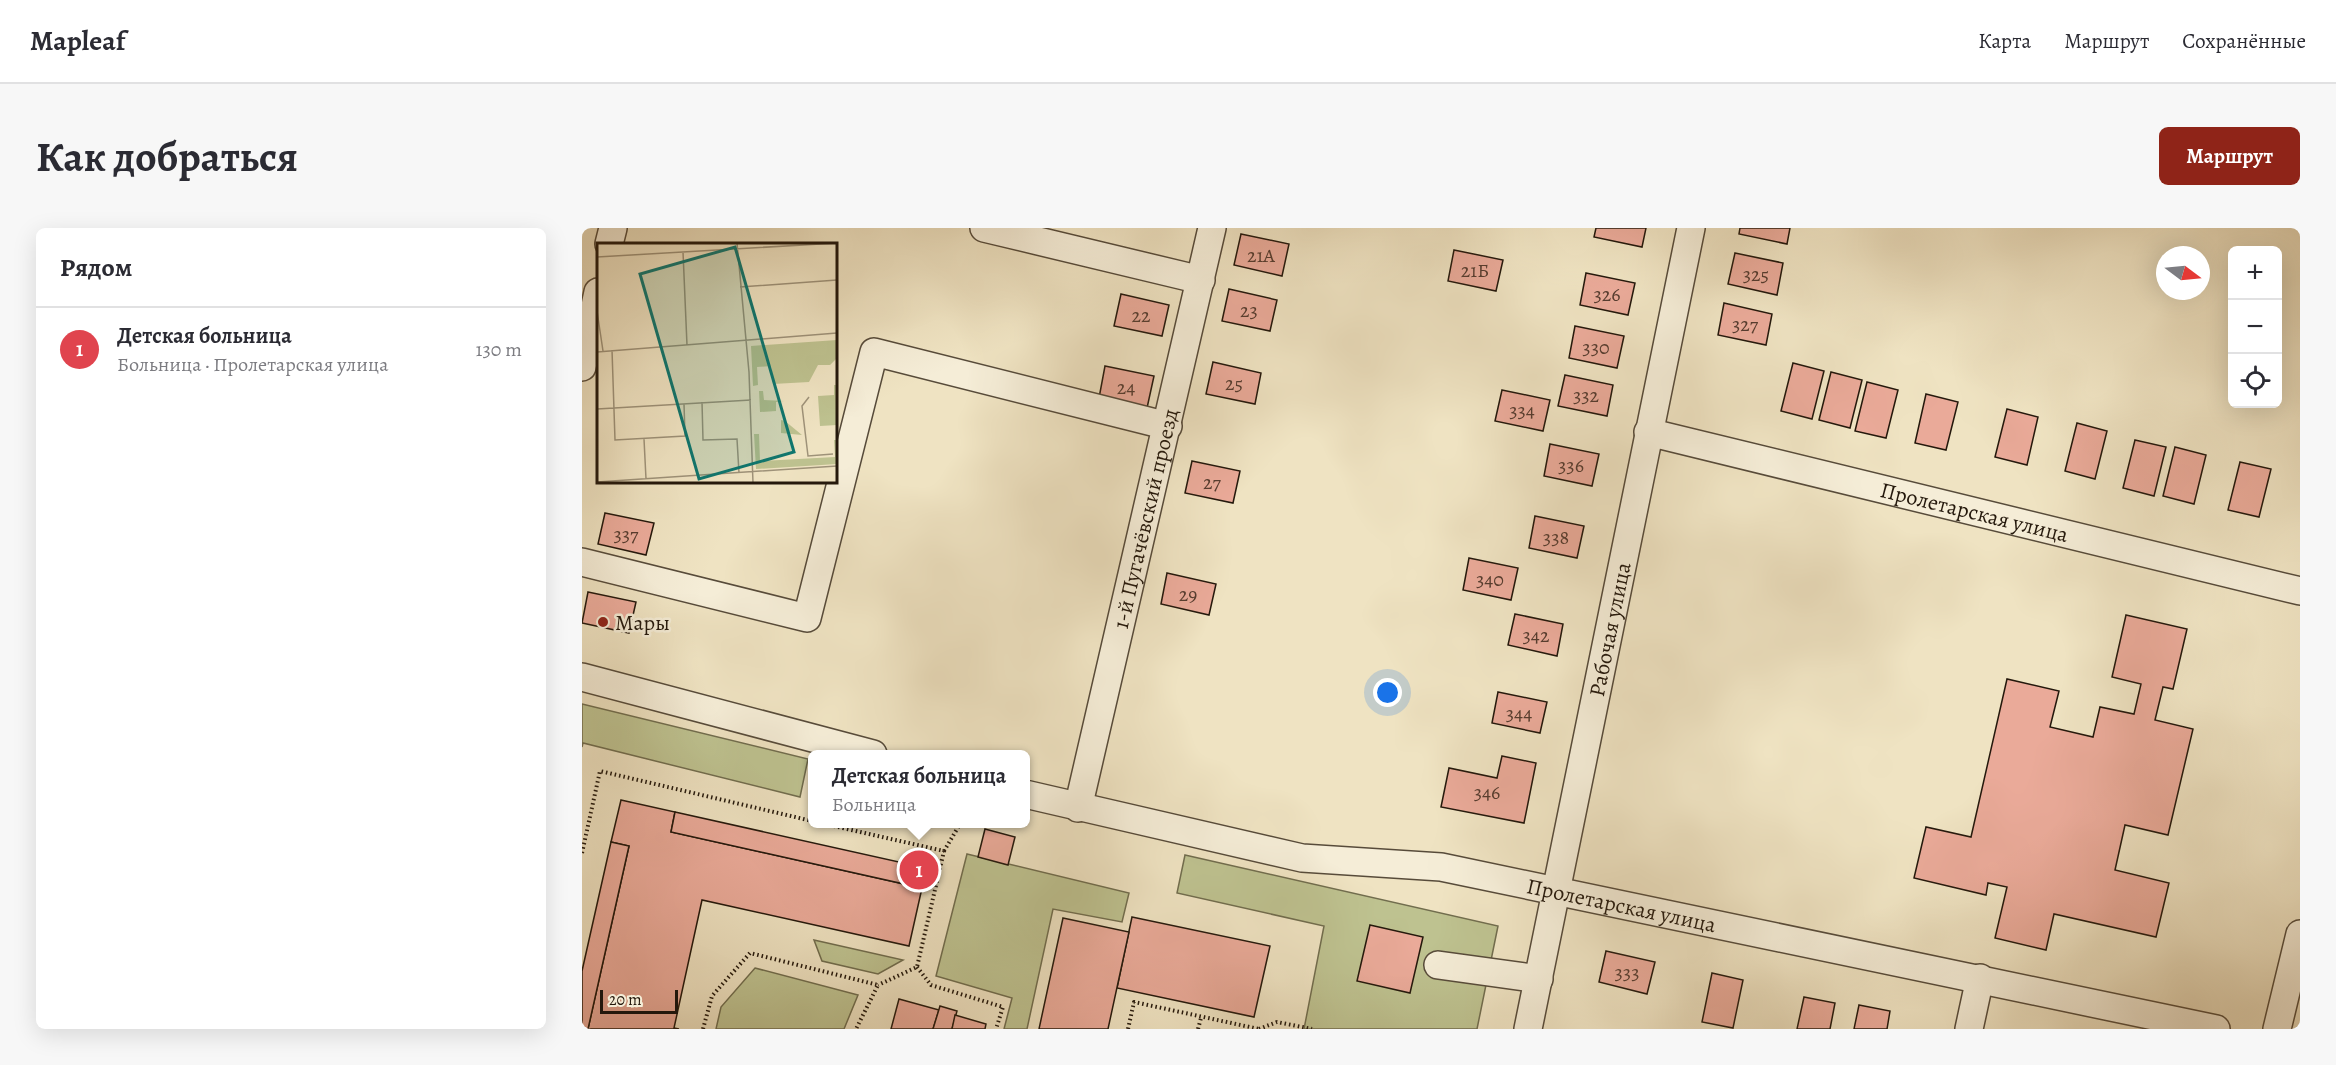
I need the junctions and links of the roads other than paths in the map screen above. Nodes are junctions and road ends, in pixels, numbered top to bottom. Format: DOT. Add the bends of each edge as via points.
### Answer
graph roads {
  1 [pos="612,228"];
  2 [pos="984,228"];
  3 [pos="1212,228"];
  4 [pos="1691,228"];
  5 [pos="609,243"];
  6 [pos="1201,279"];
  7 [pos="597,297"];
  8 [pos="582,367"];
  9 [pos="1168,426"];
  10 [pos="1648,432"];
  11 [pos="582,562"];
  12 [pos="2300,591"];
  13 [pos="582,678"];
  14 [pos="858,750"];
  15 [pos="1030,795"];
  16 [pos="1078,808"];
  17 [pos="1557,892"];
  18 [pos="2300,934"];
  19 [pos="1437,965"];
  20 [pos="1980,978"];
  21 [pos="1539,979"];
  22 [pos="1528,1029"];
  23 [pos="1969,1029"];
  24 [pos="2216,1029"];
  25 [pos="2277,1029"];
  1 -- 5 [label="street"];
  2 -- 6 [label="street"];
  3 -- 6 [label="street, 1-й Пугачёвский проезд"];
  4 -- 10 [label="street, Рабочая улица"];
  6 -- 9 [label="street, 1-й Пугачёвский проезд"];
  7 -- 8 [label="street"];
  9 -- 11 [label="street" via="874,352 807,618"];
  9 -- 16 [label="street, 1-й Пугачёвский проезд"];
  10 -- 12 [label="street, Пролетарская улица"];
  10 -- 17 [label="street, Рабочая улица"];
  13 -- 14 [label="street"];
  15 -- 16 [label="street, Пролетарская улица"];
  16 -- 17 [label="street, Пролетарская улица" via="1302,858 1441,867"];
  17 -- 20 [label="street, Пролетарская улица"];
  17 -- 21 [label="street, Рабочая улица"];
  18 -- 25 [label="street"];
  19 -- 21 [label="street"];
  20 -- 23 [label="street"];
  20 -- 24 [label="street, Пролетарская улица"];
  21 -- 22 [label="street, Рабочая улица"];
}
